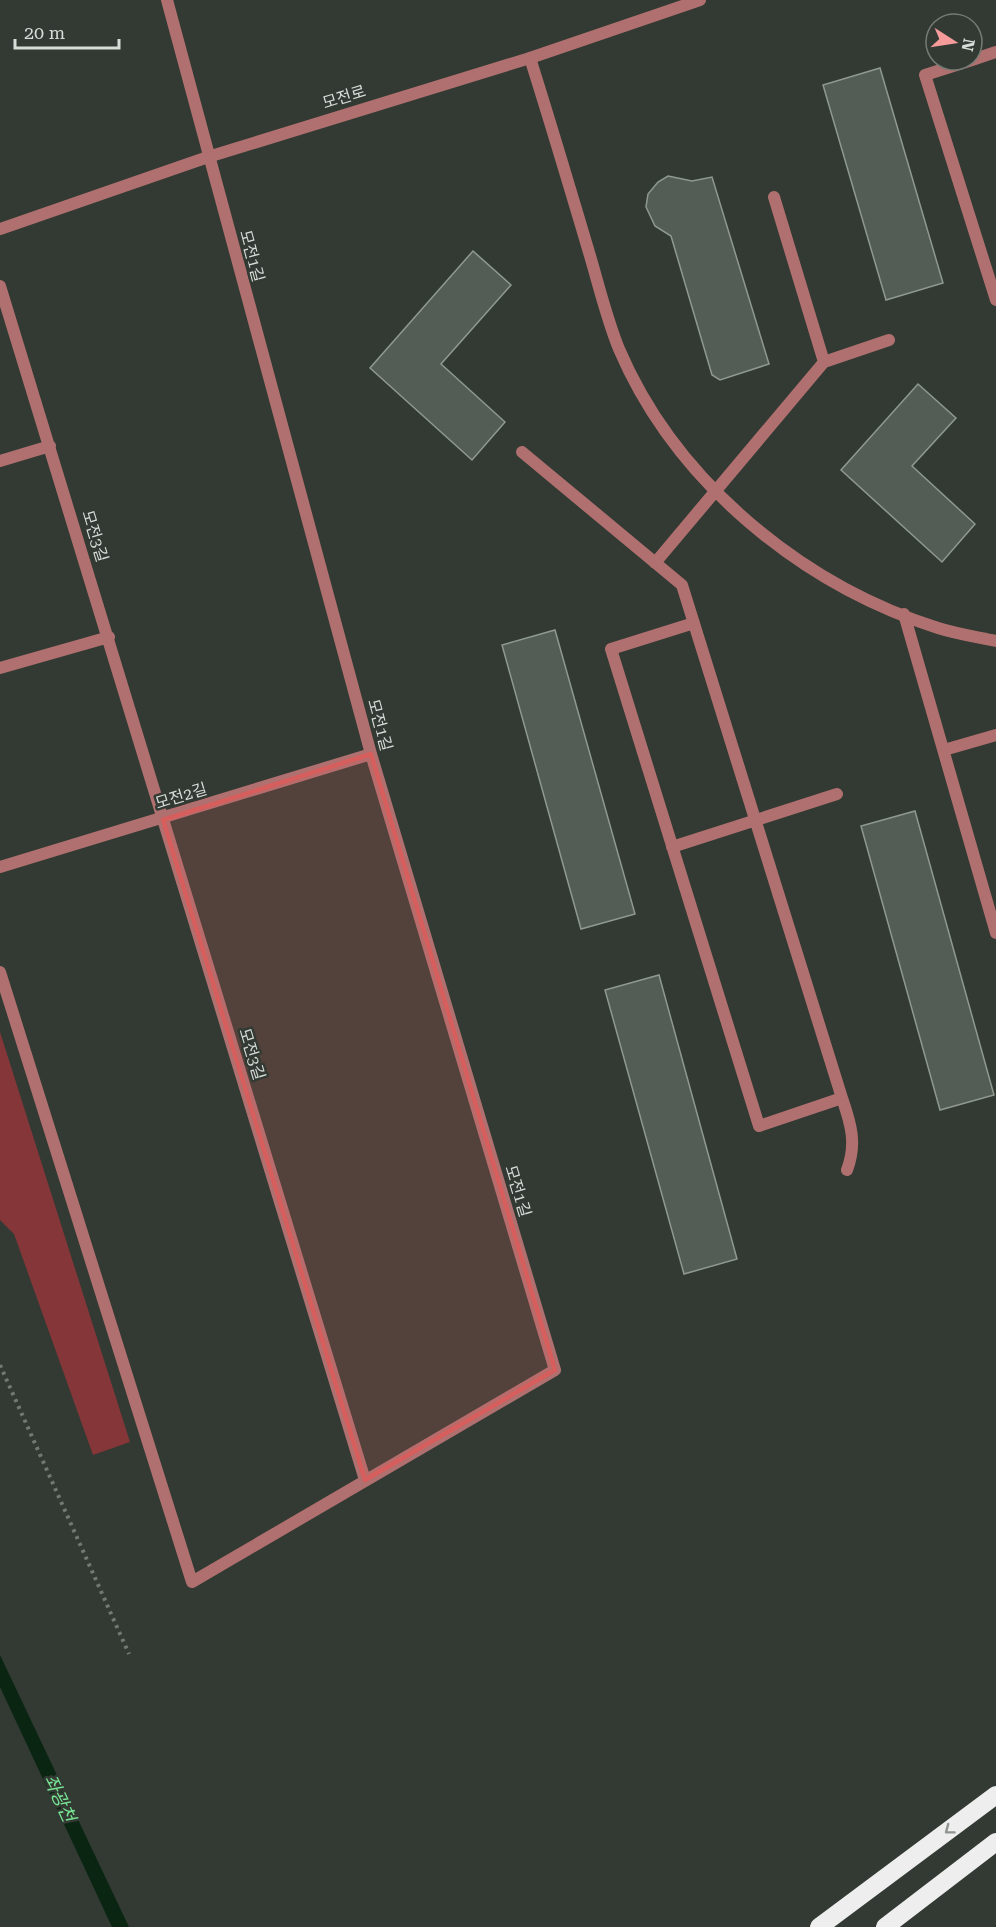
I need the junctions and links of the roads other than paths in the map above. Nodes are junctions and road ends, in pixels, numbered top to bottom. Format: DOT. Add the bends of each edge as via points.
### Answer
graph roads {
  1 [pos="167,0"];
  2 [pos="700,0"];
  3 [pos="530,58"];
  4 [pos="934,72"];
  5 [pos="208,157"];
  6 [pos="774,197"];
  7 [pos="0,229"];
  8 [pos="0,286"];
  9 [pos="996,300"];
  10 [pos="889,340"];
  11 [pos="824,362"];
  12 [pos="50,446"];
  13 [pos="522,452"];
  14 [pos="0,462"];
  15 [pos="717,492"];
  16 [pos="655,563"];
  17 [pos="904,614"];
  18 [pos="694,623"];
  19 [pos="109,637"];
  20 [pos="996,641"];
  21 [pos="0,668"];
  22 [pos="996,735"];
  23 [pos="944,750"];
  24 [pos="371,754"];
  25 [pos="837,794"];
  26 [pos="163,820"];
  27 [pos="755,820"];
  28 [pos="672,846"];
  29 [pos="0,867"];
  30 [pos="996,933"];
  31 [pos="0,972"];
  32 [pos="842,1098"];
  33 [pos="847,1170"];
  34 [pos="365,1480"];
  35 [pos="996,1795"];
  36 [pos="996,1842"];
  37 [pos="819,1927"];
  38 [pos="885,1927"];
  1 -- 5 [label="street, 모전1길"];
  2 -- 3 [label="street, 모전로"];
  3 -- 5 [label="street, 모전로"];
  3 -- 15 [label="street" via="619,348 645,400"];
  4 -- 9 [label="street" via="925,75"];
  5 -- 7 [label="street, 모전로"];
  5 -- 24 [label="street, 모전1길"];
  6 -- 11 [label="street"];
  8 -- 12 [label="street, 모전3길"];
  10 -- 11 [label="street"];
  11 -- 15 [label="street"];
  12 -- 14 [label="street"];
  12 -- 19 [label="street, 모전3길"];
  13 -- 16 [label="street"];
  15 -- 16 [label="street"];
  15 -- 17 [label="street" via="736,512 798,560 866,599"];
  16 -- 18 [label="street" via="682,585"];
  17 -- 20 [label="street" via="939,628"];
  17 -- 23 [label="street"];
  18 -- 27 [label="street"];
  18 -- 28 [label="street" via="611,649"];
  19 -- 21 [label="street"];
  19 -- 26 [label="street, 모전3길"];
  22 -- 23 [label="street"];
  23 -- 30 [label="street"];
  24 -- 26 [label="street, 모전2길"];
  24 -- 34 [label="street, 모전1길" via="555,1370"];
  25 -- 27 [label="street"];
  26 -- 29 [label="street, 모전2길"];
  26 -- 34 [label="street, 모전3길"];
  27 -- 28 [label="street"];
  27 -- 32 [label="street"];
  28 -- 32 [label="street" via="759,1126"];
  31 -- 34 [label="street, 모전1길" via="192,1582"];
  32 -- 33 [label="street" via="852,1127 853,1154"];
  35 -- 37 [label="highway, one-way"];
  36 -- 38 [label="highway"];
}
